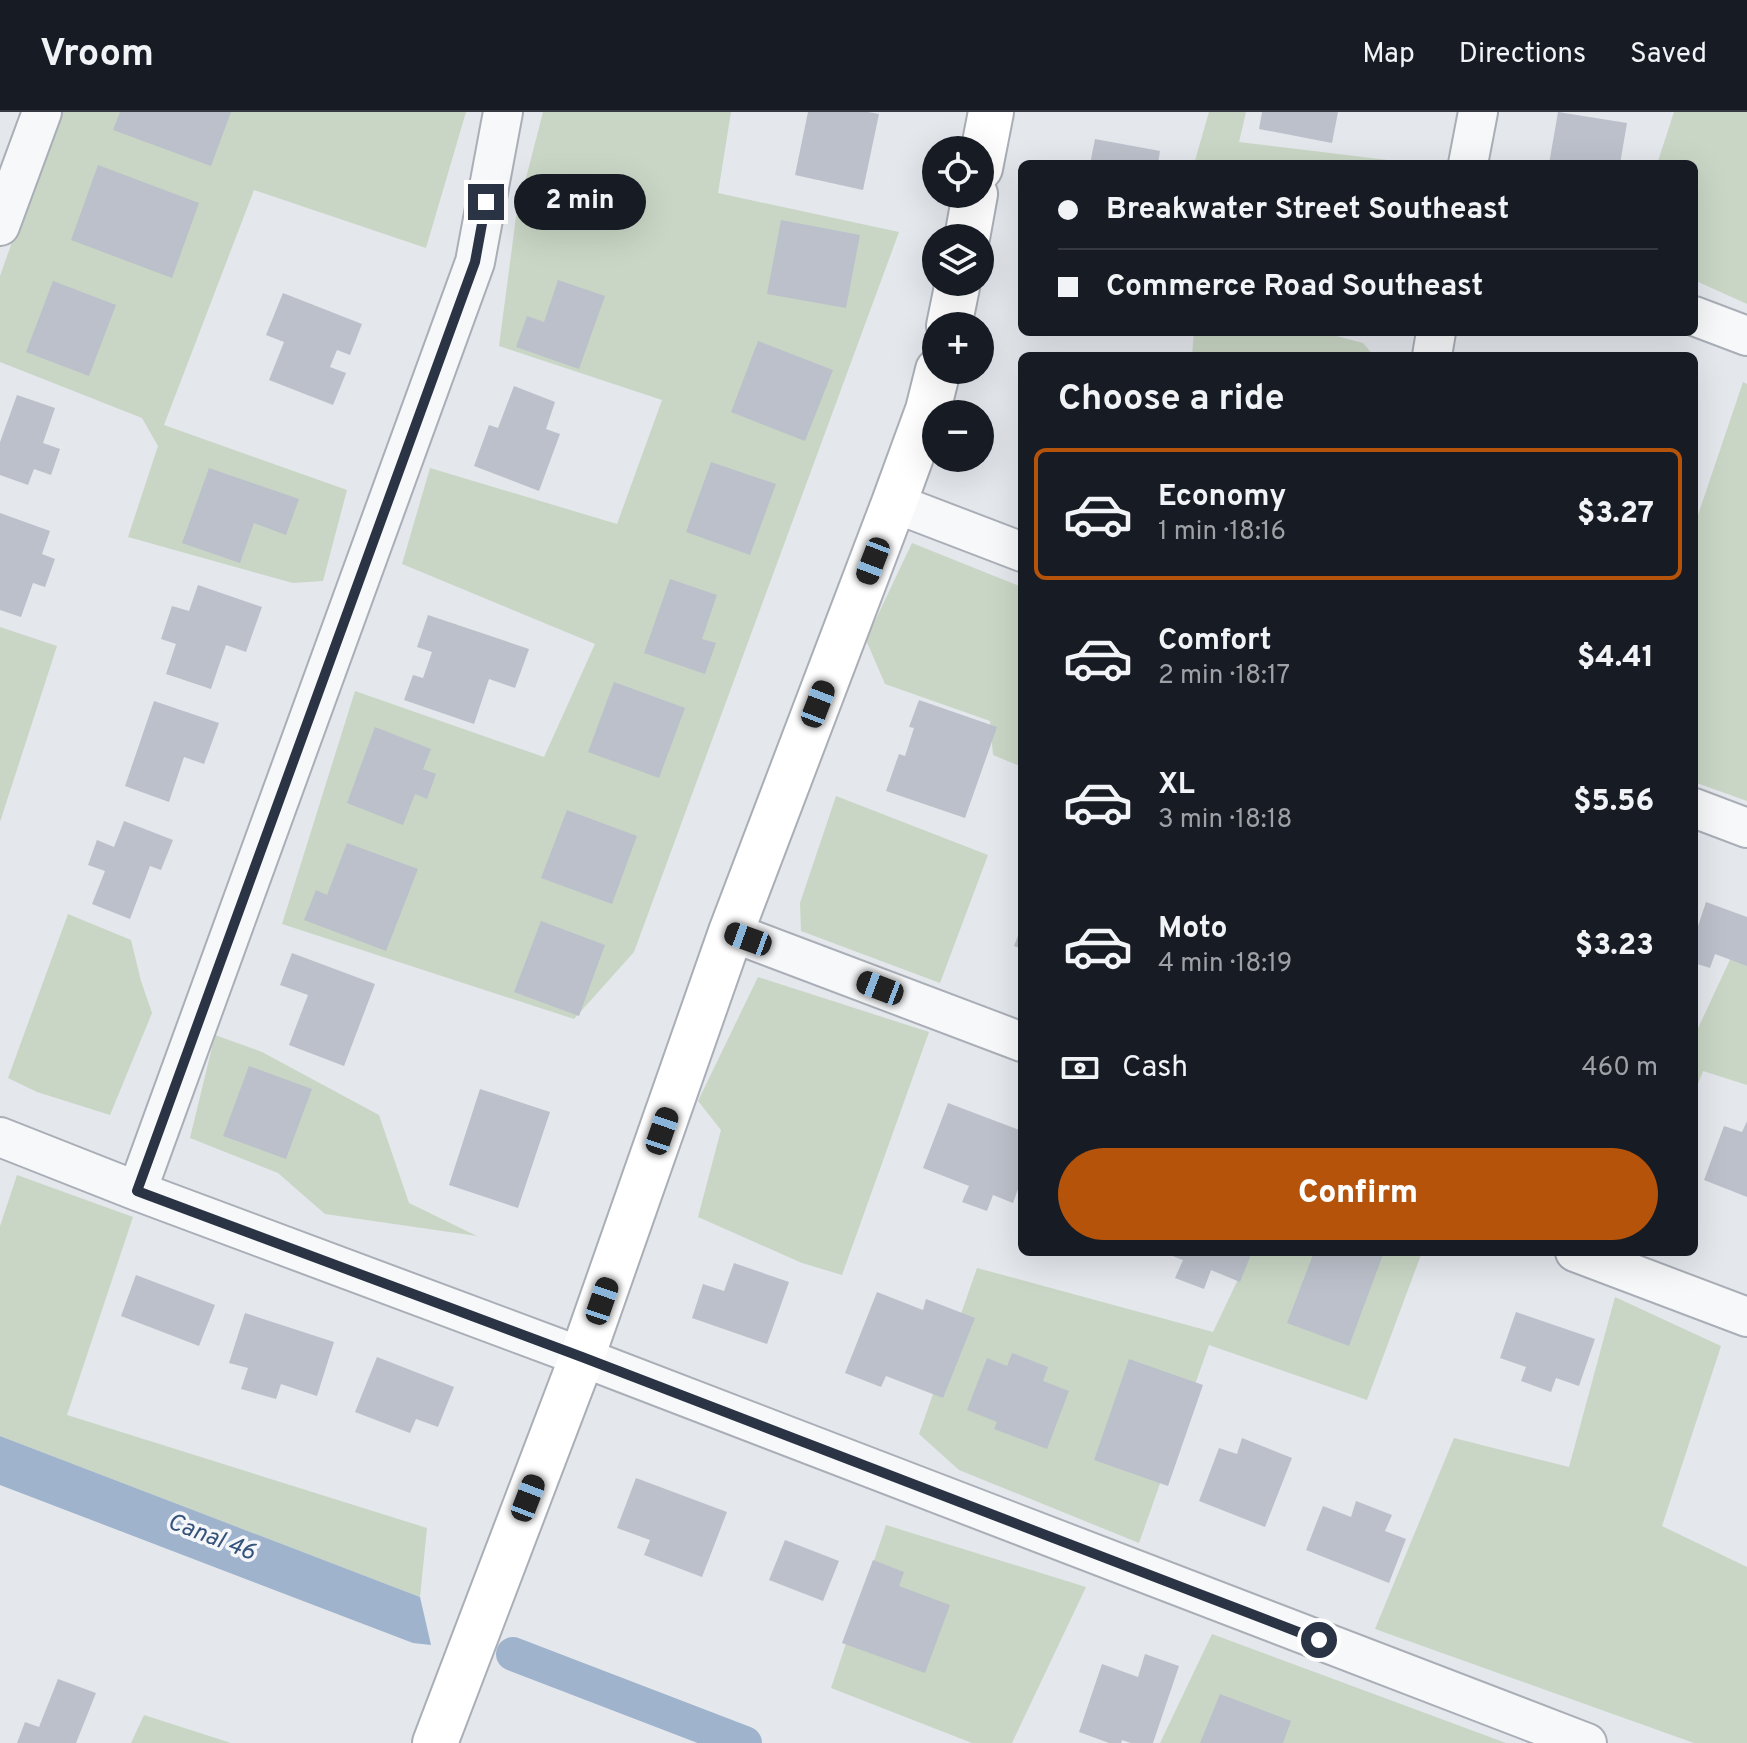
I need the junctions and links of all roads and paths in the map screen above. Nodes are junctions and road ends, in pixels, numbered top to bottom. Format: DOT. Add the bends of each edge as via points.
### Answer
graph roads {
  1 [pos="42,112"];
  2 [pos="503,112"];
  3 [pos="991,112"];
  4 [pos="1478,112"];
  5 [pos="986,136"];
  6 [pos="1469,160"];
  7 [pos="0,226"];
  8 [pos="1698,318"];
  9 [pos="1747,336"];
  10 [pos="934,384"];
  11 [pos="894,503"];
  12 [pos="1018,550"];
  13 [pos="1698,810"];
  14 [pos="1747,828"];
  15 [pos="731,932"];
  16 [pos="1018,1040"];
  17 [pos="0,1137"];
  18 [pos="137,1191"];
  19 [pos="1586,1256"];
  20 [pos="1747,1317"];
  21 [pos="582,1357"];
  22 [pos="435,1743"];
  23 [pos="1587,1743"];
  1 -- 7 [label="street"];
  2 -- 18 [label="street" via="475,262"];
  3 -- 5 [label="street"];
  4 -- 6 [label="street"];
  8 -- 9 [label="street"];
  10 -- 11 [label="street"];
  11 -- 12 [label="street"];
  11 -- 15 [label="street"];
  13 -- 14 [label="street"];
  15 -- 16 [label="street"];
  15 -- 21 [label="street"];
  17 -- 18 [label="street"];
  18 -- 21 [label="street"];
  19 -- 20 [label="street"];
  21 -- 22 [label="street"];
  21 -- 23 [label="street"];
}
